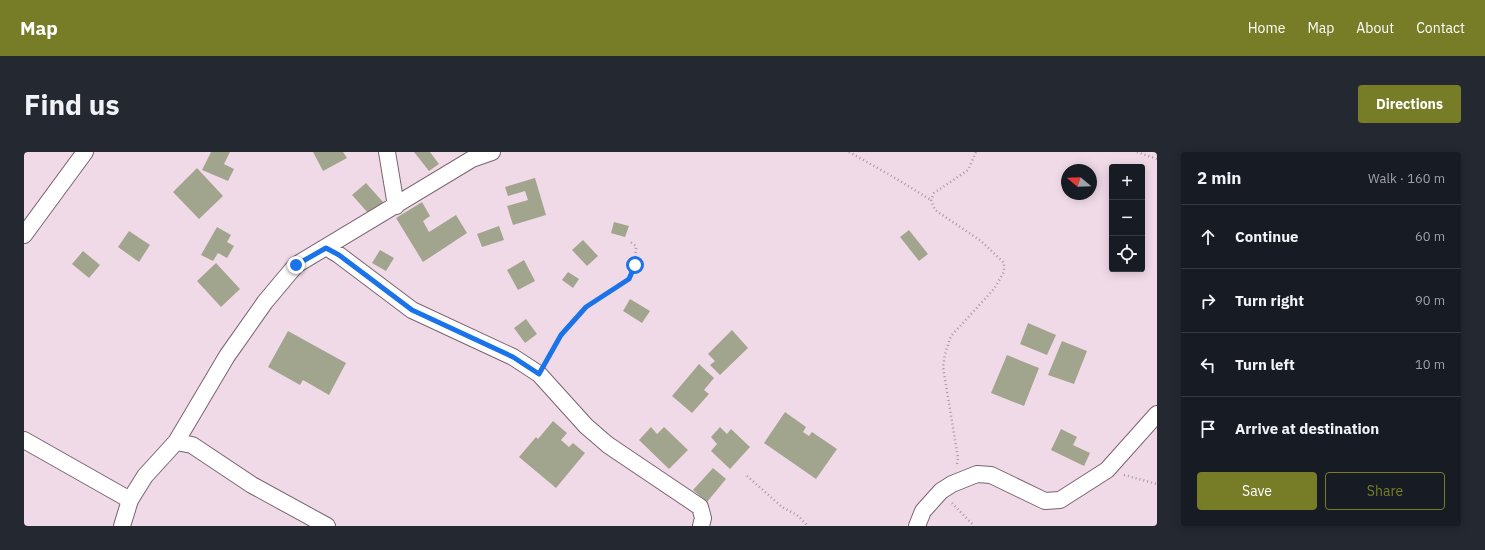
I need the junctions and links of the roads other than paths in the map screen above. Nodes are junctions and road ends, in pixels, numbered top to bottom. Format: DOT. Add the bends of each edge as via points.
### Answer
graph roads {
  1 [pos="85,152"];
  2 [pos="387,152"];
  3 [pos="492,152"];
  4 [pos="396,206"];
  5 [pos="24,235"];
  6 [pos="326,248"];
  7 [pos="1157,414"];
  8 [pos="24,440"];
  9 [pos="176,442"];
  10 [pos="130,500"];
  11 [pos="122,526"];
  12 [pos="327,526"];
  13 [pos="702,526"];
  14 [pos="917,526"];
  1 -- 5 [label="street"];
  2 -- 4 [label="street"];
  3 -- 4 [label="street" via="472,159"];
  4 -- 6 [label="street"];
  6 -- 9 [label="street" via="296,265 265,302 227,356"];
  6 -- 13 [label="street" via="412,310 513,357 539,374 586,426 608,445 700,506"];
  7 -- 14 [label="street" via="1107,470 1060,500 1045,501 991,475 977,474 947,487 923,511"];
  8 -- 10 [label="street"];
  9 -- 10 [label="street" via="145,476"];
  9 -- 12 [label="street" via="192,445 252,485"];
  10 -- 11 [label="street"];
}
